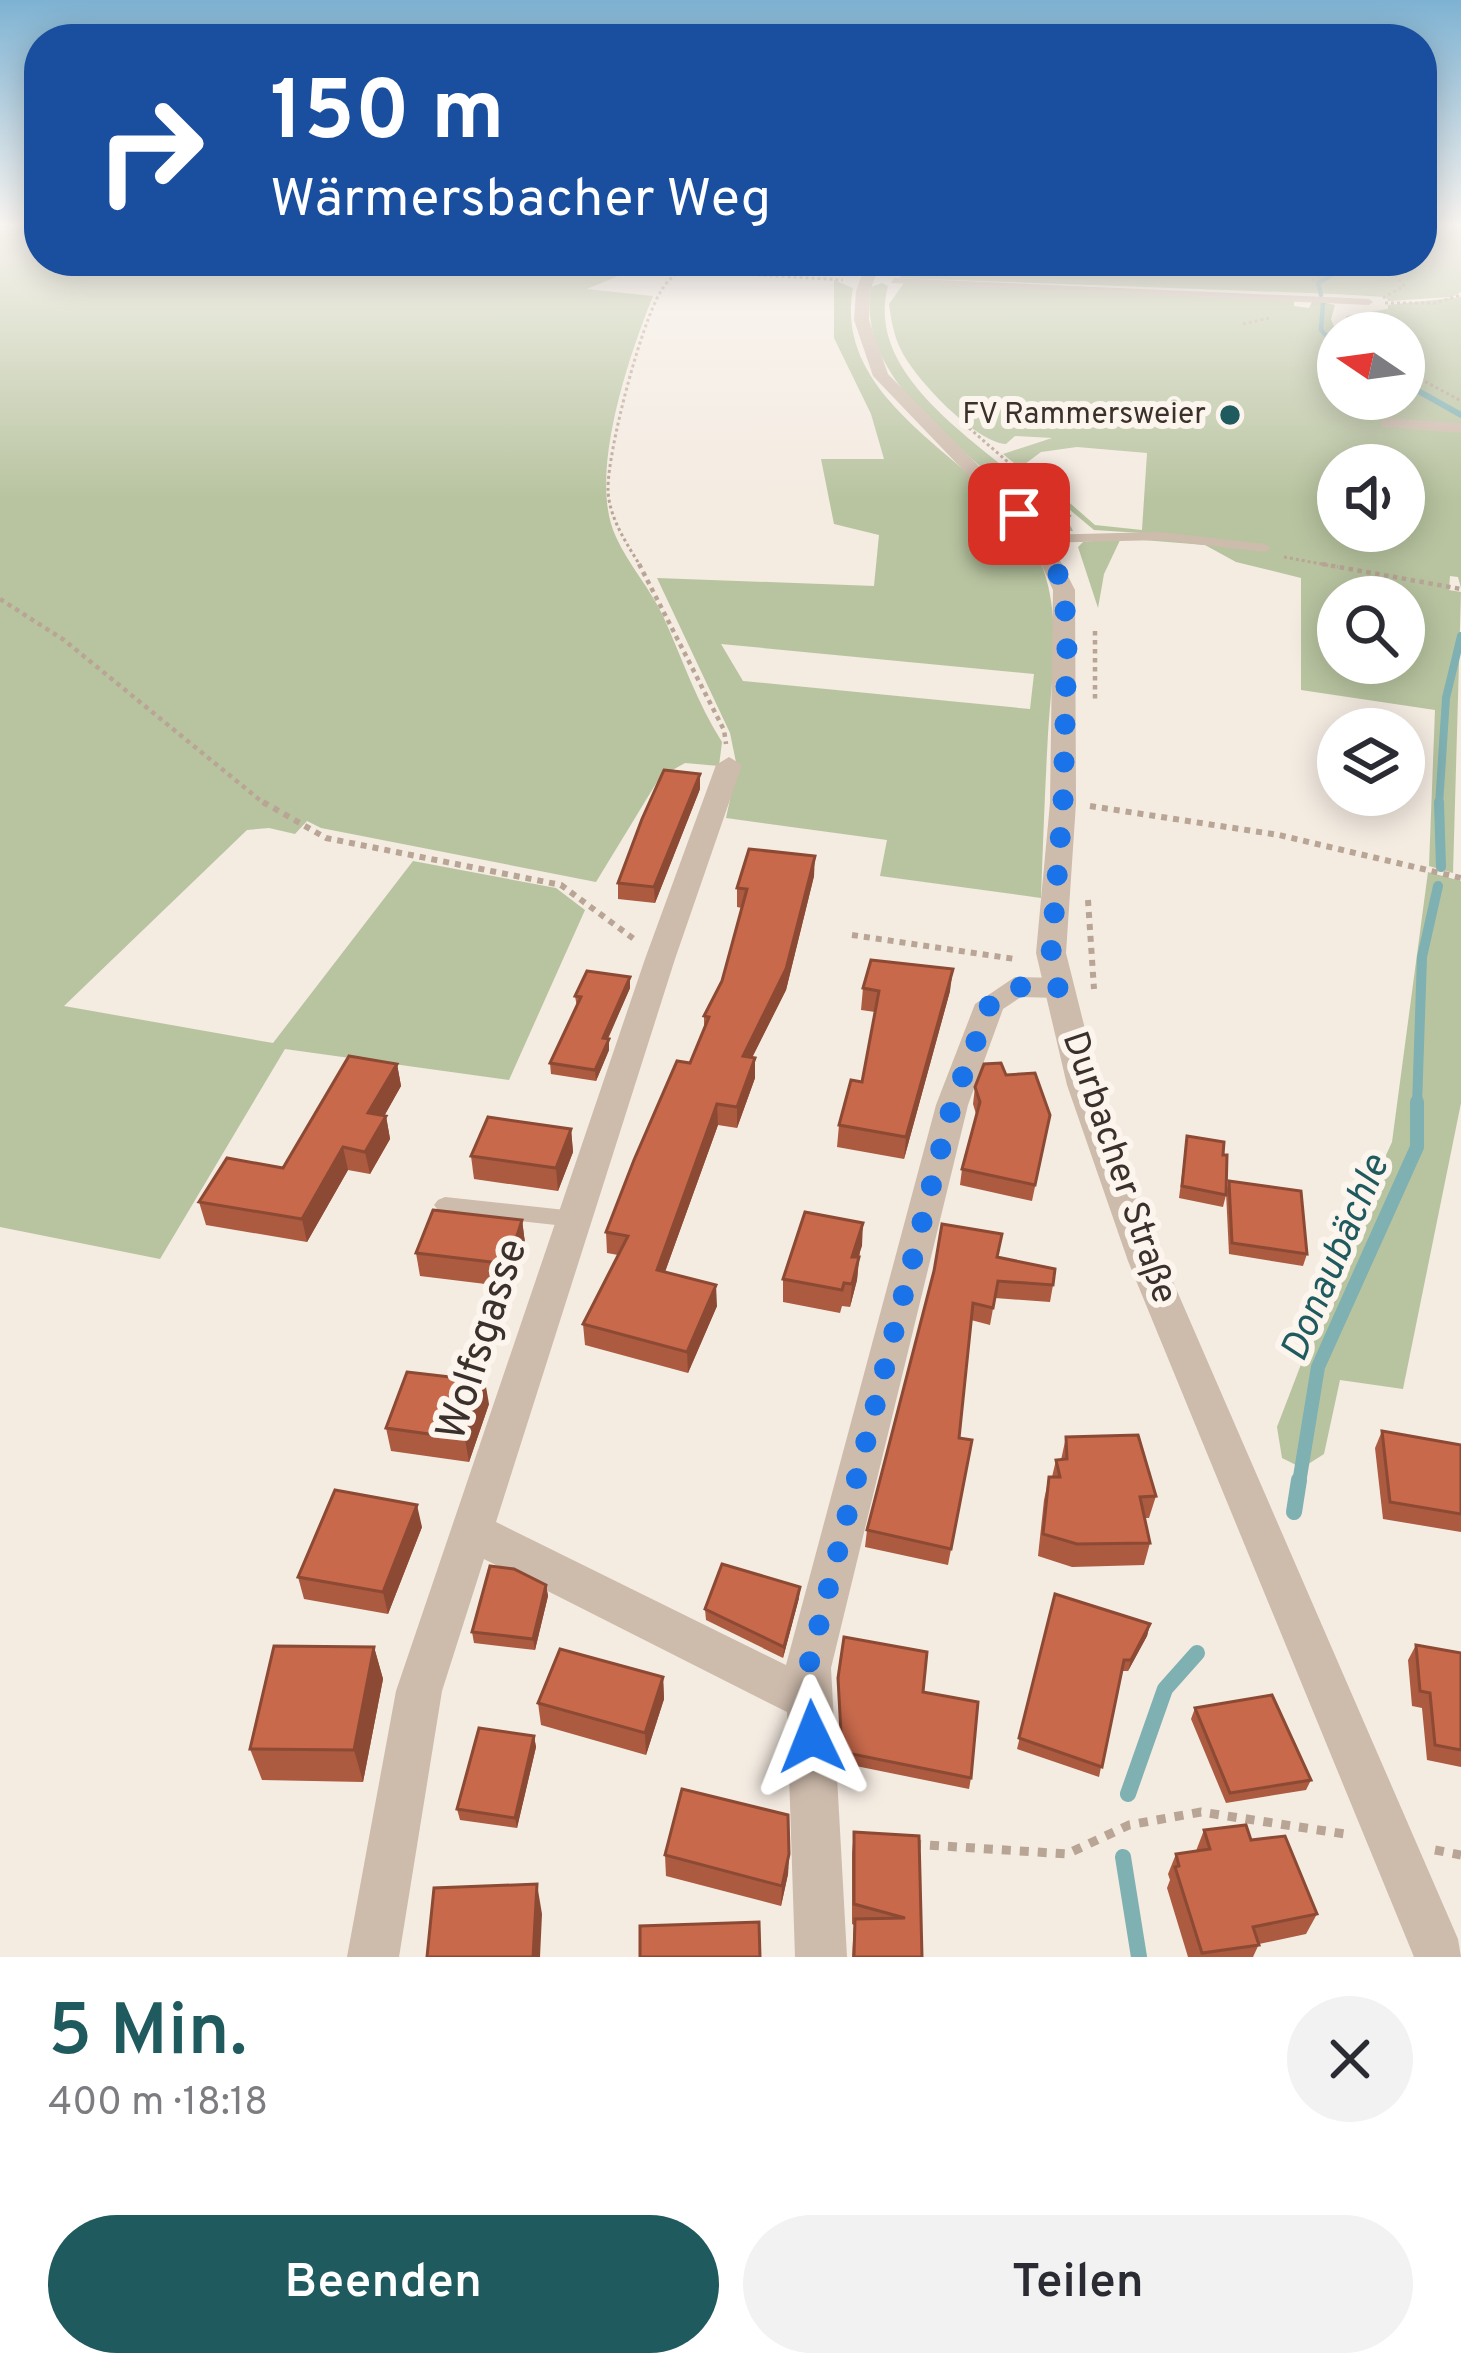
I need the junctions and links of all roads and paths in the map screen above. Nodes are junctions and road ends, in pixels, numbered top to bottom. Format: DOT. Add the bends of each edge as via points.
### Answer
graph roads {
  1 [pos="650,316"];
  2 [pos="859,316"];
  3 [pos="1425,381"];
  4 [pos="1461,401"];
  5 [pos="959,420"];
  6 [pos="1389,423"];
  7 [pos="1461,428"];
  8 [pos="1084,535"];
  9 [pos="1040,539"];
  10 [pos="1264,548"];
  11 [pos="1461,589"];
  12 [pos="0,599"];
  13 [pos="729,765"];
  14 [pos="1063,803"];
  15 [pos="1461,878"];
  16 [pos="852,935"];
  17 [pos="660,959"];
  18 [pos="1021,960"];
  19 [pos="1058,988"];
  20 [pos="445,1204"];
  21 [pos="574,1219"];
  22 [pos="471,1531"];
  23 [pos="810,1700"];
  24 [pos="1391,1841"];
  25 [pos="886,1845"];
  26 [pos="1461,1855"];
  27 [pos="373,1957"];
  28 [pos="821,1957"];
  29 [pos="1440,1957"];
  1 -- 13 [label="path" via="634,352 608,490 620,534 724,730"];
  2 -- 9 [label="street, Durbacher Straße" via="881,376"];
  3 -- 4 [label="path"];
  5 -- 8 [label="path"];
  6 -- 7 [label="street"];
  8 -- 9 [label="lane"];
  8 -- 10 [label="lane"];
  9 -- 14 [label="street, Durbacher Straße" via="1064,590"];
  10 -- 11 [label="path" via="1312,565"];
  12 -- 17 [label="path" via="64,640 277,814 326,838 561,885"];
  13 -- 17 [label="street, Wolfsgasse"];
  14 -- 15 [label="path" via="1258,831"];
  14 -- 19 [label="street, Durbacher Straße" via="1051,953"];
  16 -- 18 [label="path"];
  17 -- 21 [label="street, Wolfsgasse"];
  19 -- 23 [label="street" via="1016,987 990,1004 952,1105 808,1668"];
  19 -- 24 [label="street, Durbacher Straße" via="1146,1261"];
  20 -- 21 [label="lane"];
  21 -- 22 [label="street, Wolfsgasse"];
  22 -- 23 [label="street"];
  22 -- 27 [label="street, Wolfsgasse" via="419,1691"];
  23 -- 28 [label="street"];
  24 -- 25 [label="path" via="1201,1812 1129,1826 1067,1854"];
  24 -- 26 [label="path"];
  24 -- 29 [label="street, Durbacher Straße"];
}
